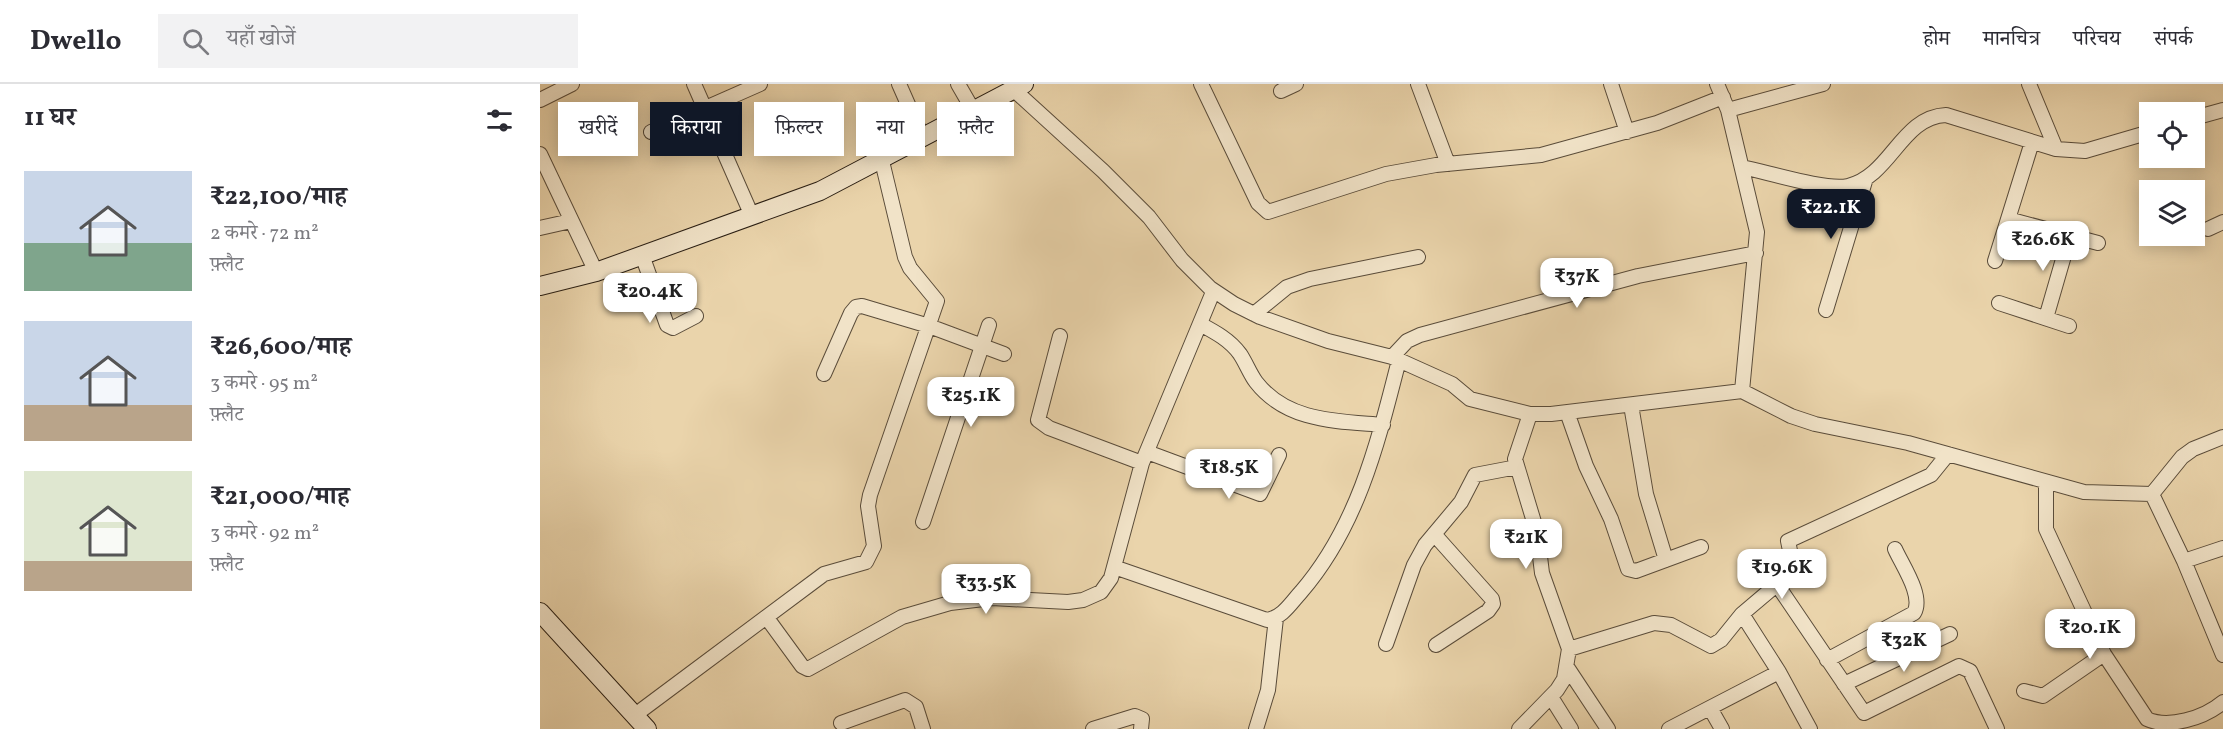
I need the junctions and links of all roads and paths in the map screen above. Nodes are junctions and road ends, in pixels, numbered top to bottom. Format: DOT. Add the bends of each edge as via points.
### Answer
graph roads {
  1 [pos="572,84"];
  2 [pos="694,84"];
  3 [pos="760,84"];
  4 [pos="899,84"];
  5 [pos="958,84"];
  6 [pos="1201,84"];
  7 [pos="1296,84"];
  8 [pos="1418,84"];
  9 [pos="1611,84"];
  10 [pos="1823,84"];
  11 [pos="2029,84"];
  12 [pos="1018,87"];
  13 [pos="1281,91"];
  14 [pos="1723,97"];
  15 [pos="540,100"];
  16 [pos="702,102"];
  17 [pos="720,102"];
  18 [pos="907,102"];
  19 [pos="968,102"];
  20 [pos="989,102"];
  21 [pos="2223,110"];
  22 [pos="2205,115"];
  23 [pos="1626,132"];
  24 [pos="2139,135"];
  25 [pos="2031,142"];
  26 [pos="2056,149"];
  27 [pos="540,154"];
  28 [pos="726,156"];
  29 [pos="881,157"];
  30 [pos="1448,164"];
  31 [pos="1743,166"];
  32 [pos="1866,178"];
  33 [pos="752,216"];
  34 [pos="2008,219"];
  35 [pos="571,221"];
  36 [pos="2223,222"];
  37 [pos="540,228"];
  38 [pos="2208,229"];
  39 [pos="2070,236"];
  40 [pos="2098,243"];
  41 [pos="1756,253"];
  42 [pos="642,255"];
  43 [pos="1418,257"];
  44 [pos="1995,261"];
  45 [pos="596,272"];
  46 [pos="540,286"];
  47 [pos="1213,291"];
  48 [pos="1999,303"];
  49 [pos="1826,310"];
  50 [pos="1254,314"];
  51 [pos="696,316"];
  52 [pos="2046,318"];
  53 [pos="1200,324"];
  54 [pos="989,325"];
  55 [pos="929,326"];
  56 [pos="2069,326"];
  57 [pos="1060,336"];
  58 [pos="982,346"];
  59 [pos="1004,354"];
  60 [pos="1396,359"];
  61 [pos="824,374"];
  62 [pos="1742,391"];
  63 [pos="1631,405"];
  64 [pos="1567,412"];
  65 [pos="1530,414"];
  66 [pos="1383,425"];
  67 [pos="2223,437"];
  68 [pos="1948,454"];
  69 [pos="1279,455"];
  70 [pos="1145,458"];
  71 [pos="1517,467"];
  72 [pos="2046,482"];
  73 [pos="2152,494"];
  74 [pos="923,522"];
  75 [pos="1434,534"];
  76 [pos="1701,547"];
  77 [pos="2223,548"];
  78 [pos="1895,549"];
  79 [pos="1666,560"];
  80 [pos="2184,561"];
  81 [pos="1114,567"];
  82 [pos="1776,583"];
  83 [pos="540,612"];
  84 [pos="1742,614"];
  85 [pos="767,618"];
  86 [pos="1276,618"];
  87 [pos="1950,634"];
  88 [pos="1386,644"];
  89 [pos="1436,645"];
  90 [pos="1569,649"];
  91 [pos="2104,654"];
  92 [pos="2223,655"];
  93 [pos="1827,660"];
  94 [pos="1567,667"];
  95 [pos="1779,672"];
  96 [pos="1844,684"];
  97 [pos="2024,692"];
  98 [pos="1551,697"];
  99 [pos="2223,702"];
  100 [pos="1710,708"];
  101 [pos="641,722"];
  102 [pos="841,723"];
  103 [pos="923,729"];
  104 [pos="1096,729"];
  105 [pos="1141,729"];
  106 [pos="1257,729"];
  107 [pos="1519,729"];
  108 [pos="1571,729"];
  109 [pos="1608,729"];
  110 [pos="1669,729"];
  111 [pos="1722,729"];
  112 [pos="1810,729"];
  113 [pos="1997,729"];
  1 -- 15 [label="street"];
  2 -- 16 [label="street"];
  3 -- 17 [label="street"];
  4 -- 18 [label="street"];
  5 -- 19 [label="street"];
  6 -- 30 [label="street" via="1258,203 1268,212 1386,174"];
  7 -- 13 [label="street"];
  8 -- 30 [label="street"];
  9 -- 23 [label="street"];
  10 -- 14 [label="street"];
  11 -- 26 [label="street"];
  12 -- 20 [label="street"];
  12 -- 47 [label="street" via="1149,217 1182,260"];
  14 -- 23 [label="street"];
  14 -- 31 [label="street"];
  21 -- 22 [label="street"];
  23 -- 30 [label="street" via="1541,155"];
  24 -- 26 [label="street" via="2085,151"];
  25 -- 26 [label="street"];
  25 -- 32 [label="street" via="1946,115 1933,115 1919,122"];
  25 -- 34 [label="street"];
  27 -- 35 [label="street"];
  28 -- 33 [label="street"];
  29 -- 33 [label="street" via="820,191"];
  29 -- 55 [label="street" via="905,257 937,301"];
  31 -- 32 [label="street" via="1826,185 1847,186"];
  31 -- 41 [label="street" via="1757,232"];
  32 -- 49 [label="street"];
  33 -- 42 [label="street"];
  34 -- 39 [label="street"];
  34 -- 44 [label="street"];
  35 -- 37 [label="street"];
  35 -- 45 [label="street"];
  36 -- 38 [label="street"];
  39 -- 40 [label="street"];
  39 -- 52 [label="street"];
  41 -- 60 [label="street" via="1638,276 1420,335 1407,342"];
  41 -- 62 [label="street"];
  42 -- 45 [label="street"];
  42 -- 51 [label="street" via="667,325 673,328"];
  43 -- 50 [label="street" via="1310,279 1287,287"];
  45 -- 46 [label="street"];
  47 -- 50 [label="street"];
  47 -- 53 [label="street"];
  48 -- 52 [label="street"];
  50 -- 60 [label="street" via="1328,341"];
  52 -- 56 [label="street"];
  53 -- 66 [label="street" via="1223,337 1240,353 1256,382 1296,412 1313,418"];
  53 -- 70 [label="street"];
  54 -- 58 [label="street"];
  55 -- 58 [label="street"];
  55 -- 61 [label="street" via="856,307"];
  55 -- 85 [label="street" via="870,495 872,552 866,562 824,574"];
  57 -- 70 [label="street" via="1038,420 1048,428"];
  58 -- 59 [label="street"];
  58 -- 74 [label="street"];
  60 -- 65 [label="street" via="1452,384 1470,399"];
  60 -- 66 [label="street"];
  62 -- 63 [label="street"];
  62 -- 68 [label="street" via="1791,416"];
  63 -- 64 [label="street"];
  63 -- 79 [label="street" via="1646,494"];
  64 -- 65 [label="street"];
  64 -- 79 [label="street" via="1628,569 1636,571"];
  65 -- 71 [label="street" via="1515,452"];
  66 -- 86 [label="street" via="1352,514 1334,548"];
  67 -- 73 [label="street" via="2182,457"];
  68 -- 72 [label="street"];
  68 -- 82 [label="street" via="1931,475 1788,541 1795,568"];
  69 -- 70 [label="street" via="1260,494"];
  70 -- 81 [label="street"];
  71 -- 75 [label="street" via="1475,475 1461,502"];
  71 -- 90 [label="street" via="1537,532 1542,573"];
  72 -- 73 [label="street" via="2084,492"];
  72 -- 91 [label="street" via="2046,529"];
  73 -- 80 [label="street"];
  75 -- 88 [label="street" via="1414,565"];
  75 -- 89 [label="street" via="1493,604"];
  76 -- 79 [label="street"];
  77 -- 80 [label="street"];
  78 -- 93 [label="street" via="1916,597 1914,614"];
  80 -- 92 [label="street"];
  81 -- 85 [label="street" via="1101,592 1083,600 992,598 950,603 902,617 808,669"];
  81 -- 86 [label="street" via="1267,620"];
  82 -- 84 [label="street"];
  82 -- 93 [label="street"];
  83 -- 101 [label="street"];
  84 -- 90 [label="street" via="1721,640 1711,646 1671,625 1654,623"];
  84 -- 95 [label="street"];
  85 -- 101 [label="street"];
  86 -- 106 [label="street" via="1268,690"];
  87 -- 96 [label="street"];
  90 -- 94 [label="street"];
  91 -- 97 [label="street" via="2043,696"];
  91 -- 99 [label="street" via="2147,719 2157,727 2171,728 2216,709"];
  93 -- 96 [label="street"];
  94 -- 98 [label="street"];
  94 -- 109 [label="street"];
  95 -- 100 [label="street"];
  95 -- 112 [label="street"];
  96 -- 113 [label="street" via="1861,711 1868,713 1959,666 1966,667"];
  98 -- 107 [label="street"];
  98 -- 108 [label="street"];
  100 -- 110 [label="street"];
  100 -- 111 [label="street"];
  102 -- 103 [label="street" via="905,700 916,707"];
  104 -- 105 [label="street" via="1135,716 1142,719"];
}
